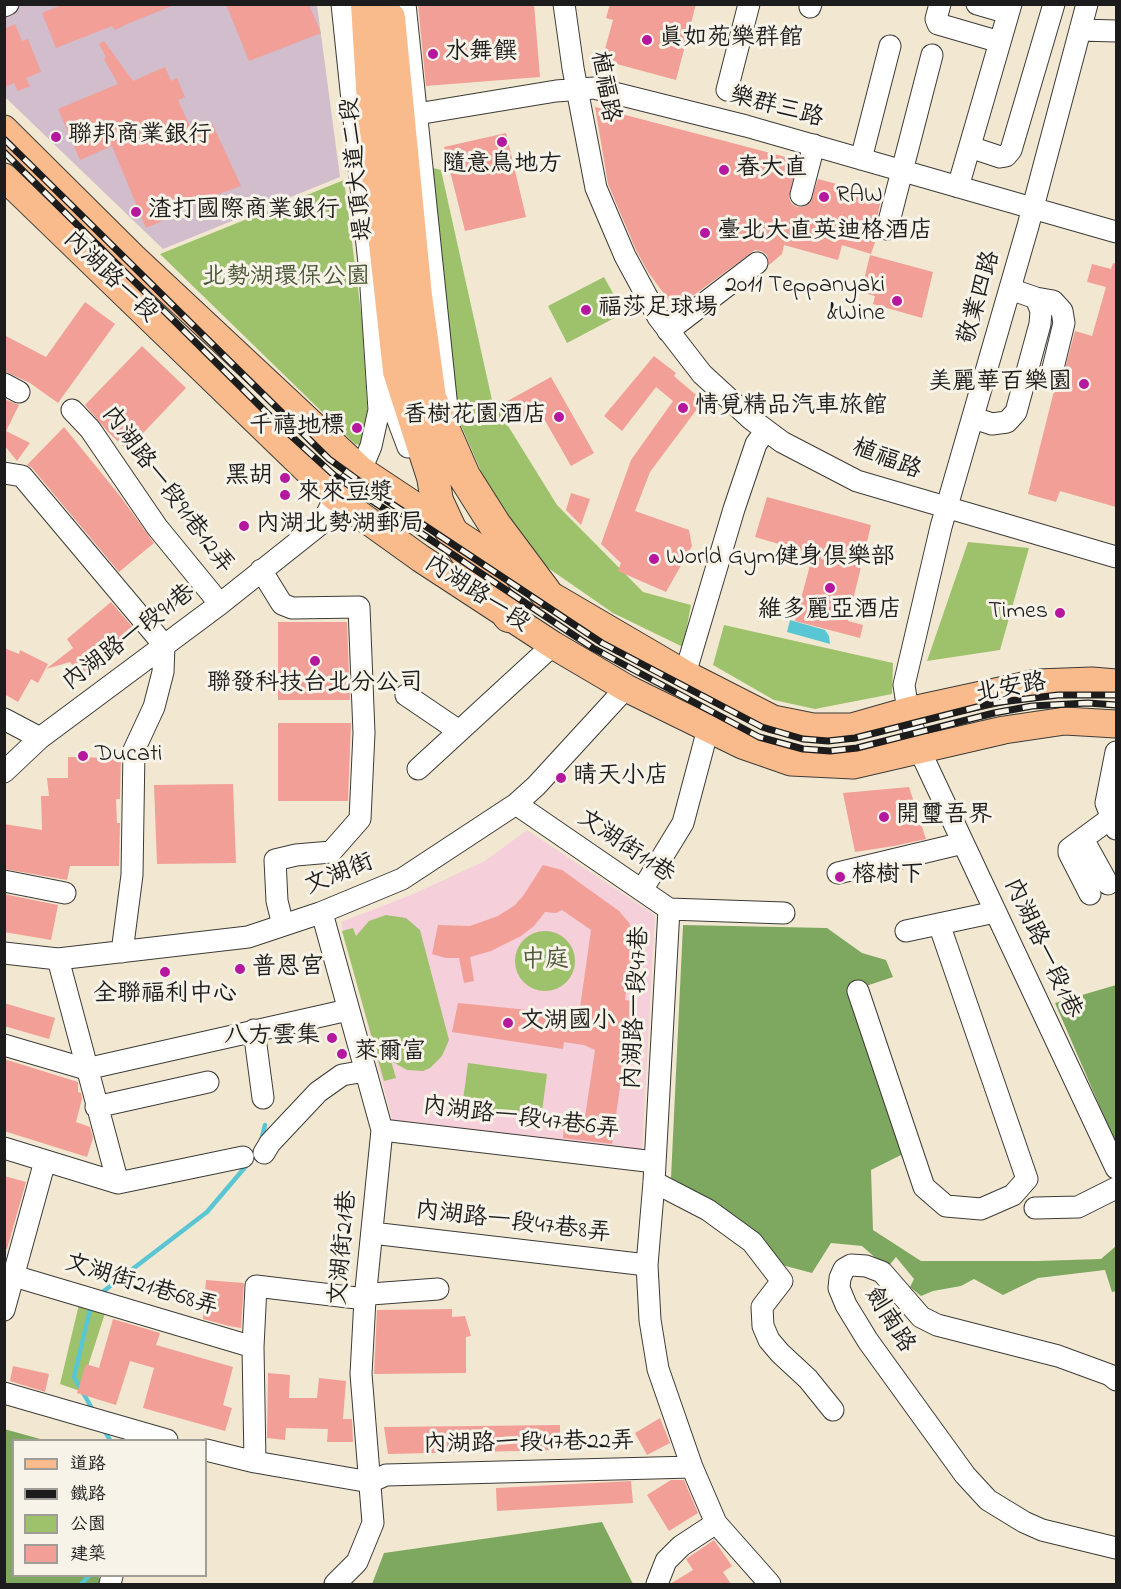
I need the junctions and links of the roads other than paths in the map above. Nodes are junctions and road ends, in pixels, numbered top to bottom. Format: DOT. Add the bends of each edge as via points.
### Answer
graph roads {
  1 [pos="342,4"];
  2 [pos="368,4"];
  3 [pos="388,4"];
  4 [pos="405,4"];
  5 [pos="564,4"];
  6 [pos="749,4"];
  7 [pos="940,4"];
  8 [pos="977,4"];
  9 [pos="1054,4"];
  10 [pos="1088,4"];
  11 [pos="1010,9"];
  12 [pos="1080,30"];
  13 [pos="1116,31"];
  14 [pos="1000,42"];
  15 [pos="890,46"];
  16 [pos="932,55"];
  17 [pos="578,89"];
  18 [pos="727,90"];
  19 [pos="417,114"];
  20 [pos="4,129"];
  21 [pos="814,145"];
  22 [pos="970,147"];
  23 [pos="861,159"];
  24 [pos="903,171"];
  25 [pos="4,177"];
  26 [pos="958,187"];
  27 [pos="801,195"];
  28 [pos="1032,208"];
  29 [pos="887,228"];
  30 [pos="1116,232"];
  31 [pos="757,263"];
  32 [pos="371,288"];
  33 [pos="1010,289"];
  34 [pos="1036,298"];
  35 [pos="669,331"];
  36 [pos="1053,368"];
  37 [pos="72,410"];
  38 [pos="974,418"];
  39 [pos="766,430"];
  40 [pos="360,470"];
  41 [pos="464,476"];
  42 [pos="5,477"];
  43 [pos="335,497"];
  44 [pos="437,501"];
  45 [pos="946,508"];
  46 [pos="450,529"];
  47 [pos="1116,557"];
  48 [pos="261,570"];
  49 [pos="545,592"];
  50 [pos="220,604"];
  51 [pos="509,616"];
  52 [pos="164,645"];
  53 [pos="553,645"];
  54 [pos="685,674"];
  55 [pos="1116,683"];
  56 [pos="626,688"];
  57 [pos="406,695"];
  58 [pos="908,711"];
  59 [pos="4,719"];
  60 [pos="1116,724"];
  61 [pos="708,729"];
  62 [pos="459,731"];
  63 [pos="40,738"];
  64 [pos="920,751"];
  65 [pos="1116,752"];
  66 [pos="418,769"];
  67 [pos="4,772"];
  68 [pos="516,804"];
  69 [pos="1115,821"];
  70 [pos="963,843"];
  71 [pos="838,873"];
  72 [pos="4,881"];
  73 [pos="1099,889"];
  74 [pos="642,890"];
  75 [pos="65,893"];
  76 [pos="669,909"];
  77 [pos="995,912"];
  78 [pos="322,913"];
  79 [pos="784,913"];
  80 [pos="939,924"];
  81 [pos="283,925"];
  82 [pos="906,931"];
  83 [pos="122,952"];
  84 [pos="4,953"];
  85 [pos="58,959"];
  86 [pos="858,991"];
  87 [pos="348,1010"];
  88 [pos="254,1030"];
  89 [pos="4,1045"];
  90 [pos="86,1069"];
  91 [pos="365,1071"];
  92 [pos="208,1082"];
  93 [pos="263,1098"];
  94 [pos="96,1107"];
  95 [pos="382,1130"];
  96 [pos="4,1148"];
  97 [pos="45,1161"];
  98 [pos="1116,1168"];
  99 [pos="654,1172"];
  100 [pos="1027,1179"];
  101 [pos="118,1183"];
  102 [pos="1116,1188"];
  103 [pos="372,1233"];
  104 [pos="12,1263"];
  105 [pos="647,1265"];
  106 [pos="438,1289"];
  107 [pos="365,1299"];
  108 [pos="4,1310"];
  109 [pos="253,1347"];
  110 [pos="1116,1380"];
  111 [pos="4,1393"];
  112 [pos="833,1410"];
  113 [pos="157,1439"];
  114 [pos="207,1450"];
  115 [pos="255,1462"];
  116 [pos="692,1467"];
  117 [pos="370,1482"];
  118 [pos="716,1523"];
  119 [pos="1116,1548"];
  120 [pos="335,1584"];
  121 [pos="657,1584"];
  122 [pos="770,1584"];
  1 -- 32 [label="street, 堤頂大道二段"];
  2 -- 44 [label="highway, 堤頂大道二段" via="377,170 399,371"];
  3 -- 41 [label="highway, 堤頂大道二段" via="416,296 430,398"];
  4 -- 19 [label="street, 堤頂大道二段"];
  5 -- 17 [label="street, 植福路"];
  6 -- 18 [label="street"];
  7 -- 14 [label="street" via="938,24"];
  8 -- 11 [label="street"];
  9 -- 22 [label="street" via="1011,150 1000,157"];
  10 -- 12 [label="street, 敬業四路"];
  11 -- 14 [label="street"];
  12 -- 13 [label="street"];
  12 -- 28 [label="street, 敬業四路"];
  14 -- 22 [label="street"];
  15 -- 23 [label="street"];
  16 -- 24 [label="street"];
  17 -- 19 [label="street, 樂群三路"];
  17 -- 21 [label="street, 樂群三路" via="594,88"];
  17 -- 35 [label="street, 植福路" via="596,188 625,256"];
  19 -- 41 [label="street, 堤頂大道二段" via="446,402"];
  20 -- 40 [label="main road, 內湖路一段" via="133,257"];
  21 -- 23 [label="street, 樂群三路"];
  21 -- 27 [label="street"];
  22 -- 26 [label="street"];
  23 -- 24 [label="street, 樂群三路"];
  24 -- 26 [label="street, 樂群三路"];
  24 -- 29 [label="street"];
  25 -- 43 [label="main road, 內湖路一段"];
  26 -- 28 [label="street, 樂群三路"];
  28 -- 30 [label="street, 樂群三路"];
  28 -- 33 [label="street, 敬業四路"];
  31 -- 35 [label="street"];
  32 -- 40 [label="street, 內湖路一段91巷" via="379,410 371,446"];
  32 -- 44 [label="street, 堤頂大道二段" via="387,391 414,464"];
  33 -- 34 [label="street"];
  33 -- 38 [label="street, 敬業四路"];
  34 -- 36 [label="street" via="1053,301 1062,311 1064,323"];
  34 -- 38 [label="street" via="1040,324 1016,412 1007,422 992,424"];
  35 -- 39 [label="street, 植福路" via="702,374"];
  37 -- 50 [label="street, 內湖路一段91巷12弄" via="90,429 157,527"];
  38 -- 45 [label="street, 敬業四路"];
  39 -- 45 [label="street, 植福路" via="857,481"];
  39 -- 54 [label="street" via="756,444 734,509"];
  40 -- 43 [label="street, 內湖路一段91巷"];
  40 -- 46 [label="main road, 內湖路一段"];
  41 -- 49 [label="highway, 堤頂大道二段"];
  42 -- 52 [label="street" via="22,476"];
  43 -- 48 [label="street, 內湖路一段91巷" via="323,522"];
  43 -- 51 [label="main road, 內湖路一段"];
  44 -- 46 [label="highway, 堤頂大道二段"];
  45 -- 47 [label="street, 植福路"];
  45 -- 58 [label="street, 敬業四路" via="904,685"];
  46 -- 49 [label="main road, 內湖路一段"];
  46 -- 51 [label="highway, 堤頂大道二段"];
  48 -- 50 [label="street, 內湖路一段91巷"];
  48 -- 81 [label="street" via="282,604 292,608 359,608 364,733 360,819 331,852 275,860"];
  49 -- 54 [label="main road, 內湖路一段"];
  50 -- 52 [label="street, 內湖路一段91巷"];
  51 -- 53 [label="main road, 內湖路一段"];
  52 -- 63 [label="street, 內湖路一段91巷"];
  52 -- 83 [label="street" via="163,672 154,707 134,750 132,875"];
  53 -- 56 [label="main road, 內湖路一段"];
  53 -- 62 [label="street"];
  54 -- 58 [label="main road, 內湖路一段" via="773,719 813,728 852,727"];
  55 -- 58 [label="main road, 北安路" via="1037,683"];
  56 -- 61 [label="main road, 內湖路一段"];
  56 -- 68 [label="street, 文湖街"];
  57 -- 62 [label="street"];
  58 -- 64 [label="street, 敬業四路"];
  59 -- 63 [label="street"];
  60 -- 64 [label="main road, 北安路" via="1065,721 1004,730"];
  61 -- 64 [label="main road, 內湖路一段" via="742,746 791,762 853,765"];
  61 -- 74 [label="street, 內湖路一段47巷" via="683,823"];
  62 -- 66 [label="street"];
  63 -- 67 [label="street, 內湖路一段91巷"];
  64 -- 70 [label="street, 內湖路一段1巷"];
  65 -- 69 [label="street" via="1106,803"];
  68 -- 74 [label="street, 文湖街11巷"];
  68 -- 78 [label="street, 文湖街" via="402,879"];
  69 -- 73 [label="street" via="1083,839"];
  70 -- 71 [label="street"];
  70 -- 77 [label="street, 內湖路一段1巷"];
  72 -- 75 [label="street"];
  74 -- 76 [label="street, 文湖街11巷"];
  76 -- 79 [label="street, 文湖街11巷"];
  76 -- 99 [label="street, 內湖路一段47巷"];
  77 -- 80 [label="street"];
  77 -- 98 [label="street, 內湖路一段1巷"];
  78 -- 81 [label="street, 文湖街"];
  78 -- 87 [label="street, 文湖街21巷"];
  80 -- 82 [label="street"];
  80 -- 100 [label="street"];
  81 -- 83 [label="street, 文湖街" via="248,937"];
  83 -- 85 [label="street, 文湖街"];
  84 -- 85 [label="street, 文湖街"];
  85 -- 90 [label="street"];
  86 -- 100 [label="street" via="924,1187 946,1206 981,1209 1013,1195"];
  87 -- 88 [label="street"];
  87 -- 91 [label="street, 文湖街21巷"];
  88 -- 90 [label="street"];
  88 -- 93 [label="street"];
  89 -- 90 [label="street"];
  90 -- 94 [label="street"];
  91 -- 95 [label="street, 文湖街21巷"];
  91 -- 101 [label="street" via="342,1075 318,1092 254,1155"];
  92 -- 94 [label="street"];
  94 -- 101 [label="street"];
  95 -- 99 [label="street, 內湖路一段47巷6弄"];
  95 -- 103 [label="street, 文湖街21巷"];
  96 -- 97 [label="street"];
  97 -- 101 [label="street"];
  97 -- 104 [label="street"];
  99 -- 105 [label="street, 內湖路一段47巷"];
  99 -- 112 [label="street" via="752,1242 782,1281 762,1307 763,1326 769,1340"];
  100 -- 102 [label="street" via="1036,1213 1078,1207"];
  103 -- 105 [label="street, 內湖路一段47巷8弄"];
  103 -- 107 [label="street, 文湖街21巷"];
  104 -- 108 [label="street"];
  104 -- 109 [label="street, 文湖街21巷68弄"];
  105 -- 116 [label="street, 內湖路一段47巷" via="658,1369"];
  106 -- 107 [label="street" via="370,1294"];
  107 -- 109 [label="street, 文湖街21巷68弄" via="256,1286"];
  107 -- 117 [label="street, 文湖街21巷" via="362,1374"];
  109 -- 115 [label="street, 文湖街21巷68弄"];
  110 -- 119 [label="street, 劍南路" via="1058,1356 937,1325 921,1317 882,1272 866,1266 850,1265 844,1269 839,1288 868,1341 965,1475 988,1500 1042,1530"];
  111 -- 113 [label="street"];
  114 -- 115 [label="street"];
  115 -- 117 [label="street"];
  116 -- 117 [label="street, 內湖路一段47巷22弄" via="386,1474"];
  116 -- 118 [label="street, 內湖路一段47巷"];
  117 -- 120 [label="street, 文湖街21巷" via="373,1523 357,1562"];
  118 -- 121 [label="street" via="666,1561"];
  118 -- 122 [label="street, 內湖路一段47巷"];
}
